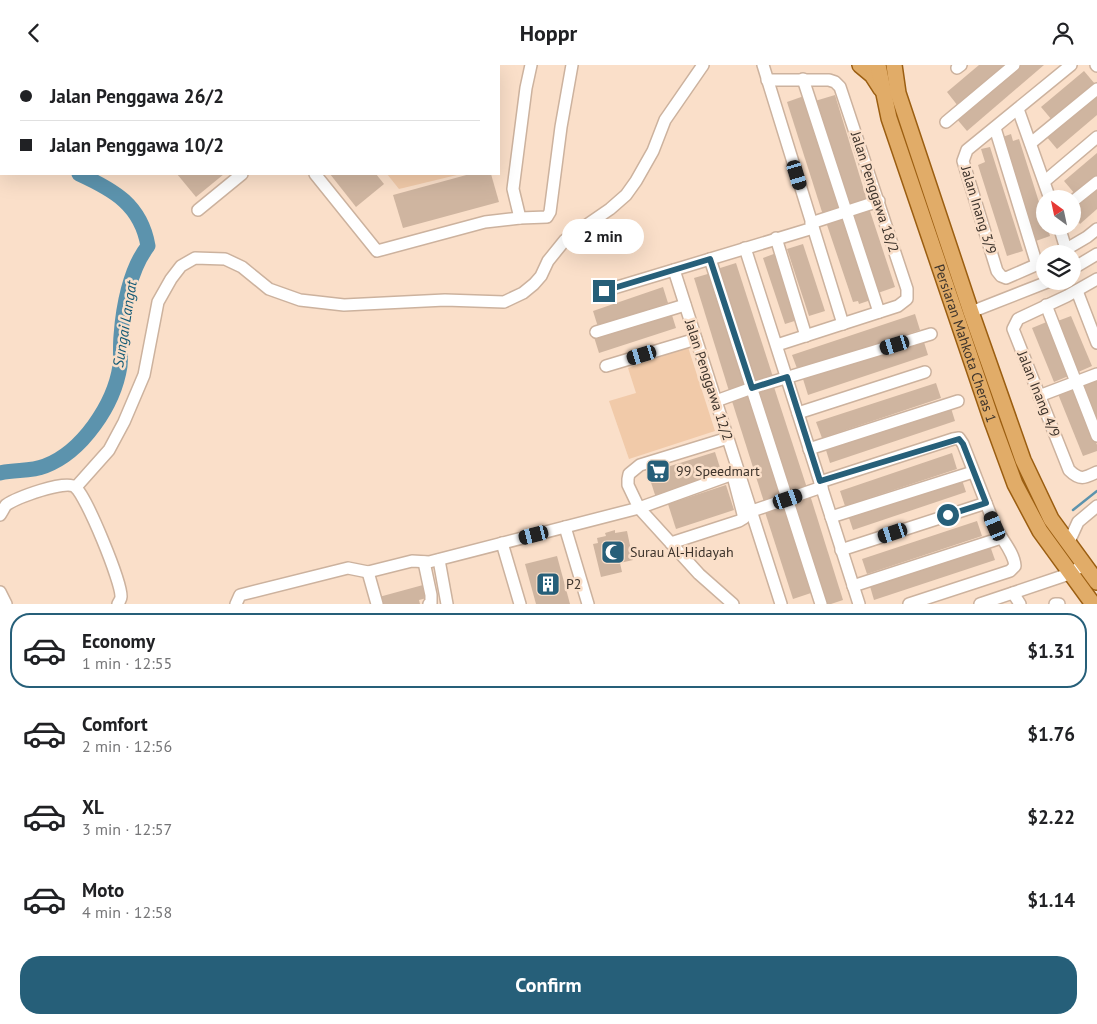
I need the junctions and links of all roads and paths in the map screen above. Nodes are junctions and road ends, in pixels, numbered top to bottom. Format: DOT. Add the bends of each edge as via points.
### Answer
graph roads {
  1 [pos="531,65"];
  2 [pos="572,65"];
  3 [pos="703,65"];
  4 [pos="763,65"];
  5 [pos="860,65"];
  6 [pos="878,65"];
  7 [pos="894,65"];
  8 [pos="1014,65"];
  9 [pos="1071,65"];
  10 [pos="804,79"];
  11 [pos="767,80"];
  12 [pos="1097,89"];
  13 [pos="884,94"];
  14 [pos="1018,109"];
  15 [pos="946,122"];
  16 [pos="995,128"];
  17 [pos="1097,137"];
  18 [pos="1032,143"];
  19 [pos="241,175"];
  20 [pos="316,175"];
  21 [pos="1045,181"];
  22 [pos="1097,182"];
  23 [pos="1048,190"];
  24 [pos="1081,195"];
  25 [pos="879,201"];
  26 [pos="198,210"];
  27 [pos="846,211"];
  28 [pos="520,218"];
  29 [pos="812,225"];
  30 [pos="1097,229"];
  31 [pos="776,238"];
  32 [pos="1073,245"];
  33 [pos="746,248"];
  34 [pos="1036,248"];
  35 [pos="1097,254"];
  36 [pos="710,259"];
  37 [pos="1081,264"];
  38 [pos="1036,265"];
  39 [pos="674,269"];
  40 [pos="1097,279"];
  41 [pos="1036,286"];
  42 [pos="604,291"];
  43 [pos="1077,291"];
  44 [pos="685,305"];
  45 [pos="1046,305"];
  46 [pos="879,312"];
  47 [pos="971,312"];
  48 [pos="843,324"];
  49 [pos="596,331"];
  50 [pos="931,334"];
  51 [pos="806,336"];
  52 [pos="696,339"];
  53 [pos="1097,343"];
  54 [pos="776,345"];
  55 [pos="606,366"];
  56 [pos="925,372"];
  57 [pos="1097,374"];
  58 [pos="787,377"];
  59 [pos="1075,382"];
  60 [pos="752,388"];
  61 [pos="1039,396"];
  62 [pos="716,401"];
  63 [pos="958,401"];
  64 [pos="798,413"];
  65 [pos="1097,436"];
  66 [pos="724,439"];
  67 [pos="809,449"];
  68 [pos="1097,471"];
  69 [pos="973,472"];
  70 [pos="732,474"];
  71 [pos="821,484"];
  72 [pos="76,487"];
  73 [pos="788,499"];
  74 [pos="986,503"];
  75 [pos="639,508"];
  76 [pos="752,511"];
  77 [pos="1095,513"];
  78 [pos="0,515"];
  79 [pos="831,517"];
  80 [pos="565,527"];
  81 [pos="1001,538"];
  82 [pos="502,543"];
  83 [pos="671,543"];
  84 [pos="1068,544"];
  85 [pos="842,550"];
  86 [pos="440,560"];
  87 [pos="424,562"];
  88 [pos="1084,565"];
  89 [pos="368,572"];
  90 [pos="1069,573"];
  91 [pos="1097,582"];
  92 [pos="853,585"];
  93 [pos="0,592"];
  94 [pos="1013,593"];
  95 [pos="6,604"];
  96 [pos="118,604"];
  97 [pos="236,604"];
  98 [pos="377,604"];
  99 [pos="430,604"];
  100 [pos="447,604"];
  101 [pos="520,604"];
  102 [pos="588,604"];
  103 [pos="734,604"];
  104 [pos="781,604"];
  105 [pos="821,604"];
  106 [pos="859,604"];
  107 [pos="909,604"];
  108 [pos="980,604"];
  109 [pos="1020,604"];
  110 [pos="1093,604"];
  1 -- 28 [label="street" via="513,189"];
  2 -- 28 [label="street" via="550,212 547,217"];
  3 -- 72 [label="street" via="665,120 653,151 626,195 565,240 534,284 504,302 445,300 344,305 300,300 269,289 242,267 225,259 195,258 181,266 158,301 144,375 124,423 109,450"];
  4 -- 11 [label="street"];
  5 -- 13 [label="main road" via="872,75"];
  6 -- 13 [label="main road, Persiaran Mahkota Cheras 1"];
  7 -- 47 [label="main road, Persiaran Mahkota Cheras 1" via="898,93"];
  8 -- 15 [label="street"];
  9 -- 14 [label="street"];
  10 -- 11 [label="street"];
  10 -- 25 [label="street, Jalan Penggawa 18/2" via="829,80 840,87"];
  10 -- 27 [label="street"];
  11 -- 29 [label="street"];
  12 -- 18 [label="street"];
  13 -- 90 [label="main road, Persiaran Mahkota Cheras 1" via="889,118 1015,484 1040,531"];
  14 -- 16 [label="street"];
  14 -- 18 [label="street"];
  16 -- 34 [label="street"];
  16 -- 38 [label="street, Jalan Inang 3/9" via="967,150 963,161 1001,276 1006,278"];
  17 -- 21 [label="street"];
  18 -- 21 [label="street"];
  19 -- 26 [label="street"];
  20 -- 28 [label="street" via="377,251 485,223"];
  21 -- 23 [label="street"];
  22 -- 24 [label="street"];
  25 -- 27 [label="street"];
  25 -- 46 [label="street, Jalan Penggawa 18/2" via="907,289 906,299 898,306"];
  27 -- 29 [label="street"];
  27 -- 46 [label="street"];
  29 -- 31 [label="street"];
  29 -- 48 [label="street"];
  30 -- 32 [label="street"];
  31 -- 33 [label="street"];
  31 -- 51 [label="street"];
  33 -- 36 [label="street"];
  33 -- 54 [label="street"];
  35 -- 37 [label="street"];
  36 -- 39 [label="street"];
  36 -- 60 [label="street"];
  39 -- 42 [label="street"];
  39 -- 44 [label="street, Jalan Penggawa 12/2"];
  40 -- 43 [label="street"];
  41 -- 47 [label="street"];
  43 -- 45 [label="street"];
  43 -- 53 [label="street"];
  44 -- 49 [label="street"];
  44 -- 52 [label="street, Jalan Penggawa 12/2"];
  45 -- 59 [label="street"];
  45 -- 61 [label="street, Jalan Inang 4/9" via="1018,319 1013,329"];
  46 -- 48 [label="street"];
  47 -- 84 [label="main road, Persiaran Mahkota Cheras 1" via="1023,460 1051,519"];
  48 -- 51 [label="street"];
  50 -- 58 [label="street"];
  51 -- 54 [label="street"];
  52 -- 55 [label="street"];
  52 -- 62 [label="street, Jalan Penggawa 12/2"];
  54 -- 58 [label="street"];
  56 -- 64 [label="street"];
  57 -- 59 [label="street"];
  58 -- 60 [label="street"];
  58 -- 64 [label="street"];
  59 -- 61 [label="street"];
  59 -- 65 [label="street"];
  60 -- 62 [label="street"];
  60 -- 73 [label="street"];
  61 -- 68 [label="street, Jalan Inang 4/9" via="1069,470 1075,476 1085,478"];
  62 -- 66 [label="street, Jalan Penggawa 12/2"];
  63 -- 67 [label="street"];
  64 -- 67 [label="street"];
  66 -- 70 [label="street"];
  66 -- 75 [label="street" via="640,465 628,479"];
  66 -- 76 [label="street, Jalan Penggawa 12/2"];
  67 -- 71 [label="street"];
  69 -- 71 [label="street" via="959,439"];
  69 -- 74 [label="street"];
  69 -- 79 [label="street"];
  70 -- 75 [label="street"];
  70 -- 83 [label="street" via="744,519"];
  71 -- 73 [label="street"];
  71 -- 79 [label="street"];
  72 -- 78 [label="street" via="68,484 22,496 6,506"];
  72 -- 96 [label="street" via="97,526 116,575 121,597"];
  73 -- 76 [label="street"];
  73 -- 105 [label="street"];
  74 -- 81 [label="street"];
  74 -- 85 [label="street"];
  75 -- 80 [label="street"];
  75 -- 83 [label="street"];
  76 -- 104 [label="street, Jalan Penggawa 12/2"];
  77 -- 84 [label="street" via="1078,522"];
  79 -- 85 [label="street"];
  80 -- 82 [label="street"];
  80 -- 102 [label="street"];
  81 -- 92 [label="street"];
  81 -- 107 [label="street" via="1015,559 1015,566 1010,571"];
  82 -- 86 [label="street"];
  82 -- 101 [label="street"];
  83 -- 103 [label="street" via="699,574"];
  84 -- 88 [label="main road, Persiaran Mahkota Cheras 1"];
  85 -- 92 [label="street"];
  86 -- 87 [label="street"];
  86 -- 100 [label="street"];
  87 -- 89 [label="street" via="412,561"];
  87 -- 99 [label="street"];
  88 -- 90 [label="street"];
  88 -- 91 [label="main road, Persiaran Mahkota Cheras 1"];
  89 -- 97 [label="street" via="348,568 240,595"];
  89 -- 98 [label="street"];
  90 -- 94 [label="street"];
  90 -- 110 [label="main road, Persiaran Mahkota Cheras 1"];
  92 -- 106 [label="street"];
  93 -- 95 [label="street"];
  94 -- 108 [label="street"];
  94 -- 109 [label="street"];
}
